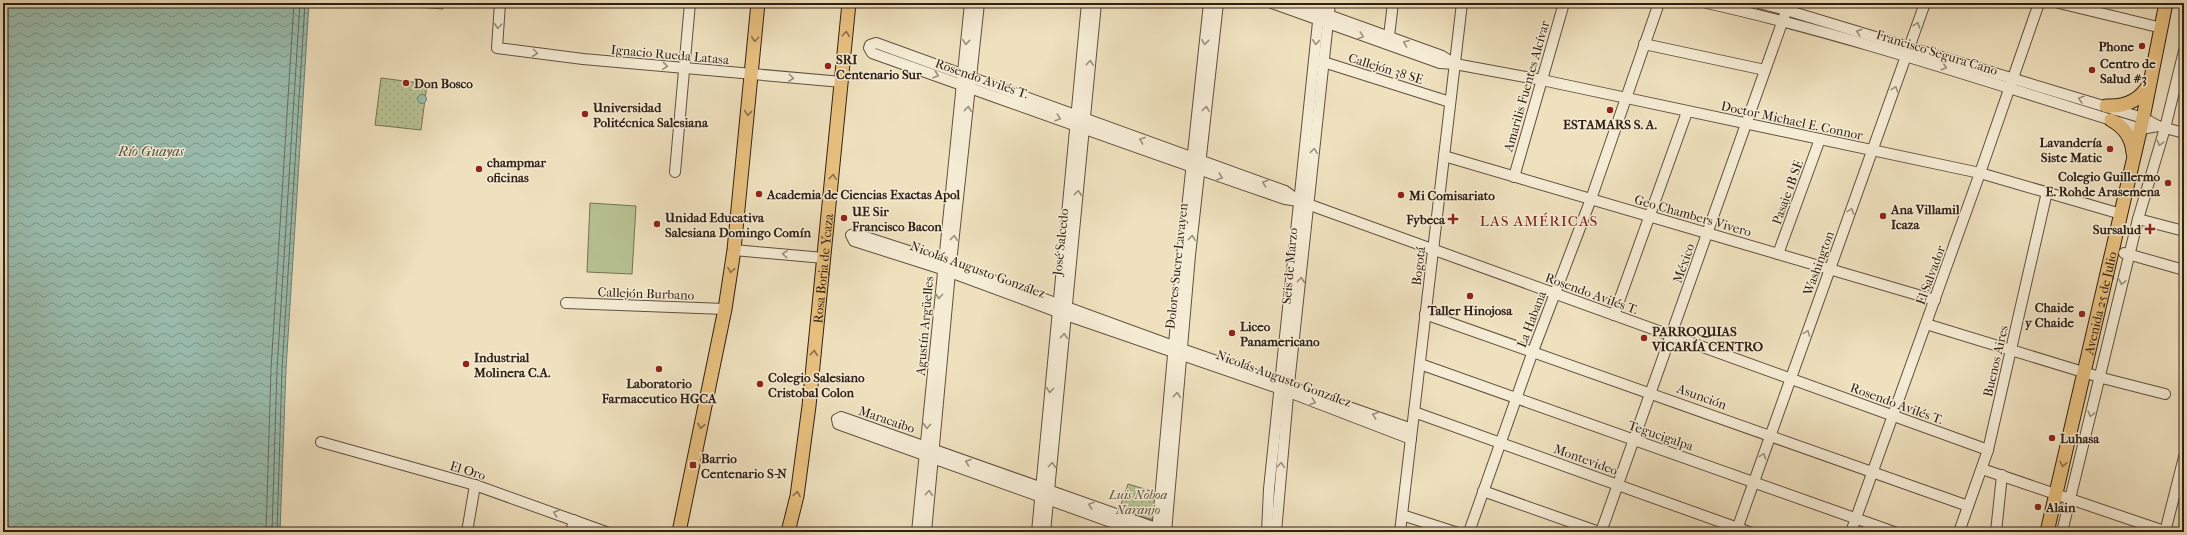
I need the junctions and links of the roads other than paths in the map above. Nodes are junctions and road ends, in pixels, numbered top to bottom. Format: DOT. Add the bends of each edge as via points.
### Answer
graph roads {
  1 [pos="500,3"];
  2 [pos="690,3"];
  3 [pos="758,3"];
  4 [pos="849,3"];
  5 [pos="970,3"];
  6 [pos="979,3"];
  7 [pos="1087,3"];
  8 [pos="1096,3"];
  9 [pos="1209,3"];
  10 [pos="1218,3"];
  11 [pos="1272,3"];
  12 [pos="1295,3"];
  13 [pos="1330,3"];
  14 [pos="1393,3"];
  15 [pos="1462,3"];
  16 [pos="1564,3"];
  17 [pos="1659,3"];
  18 [pos="1707,3"];
  19 [pos="1759,3"];
  20 [pos="1925,3"];
  21 [pos="2039,3"];
  22 [pos="2059,3"];
  23 [pos="2166,3"];
  24 [pos="1788,6"];
  25 [pos="1322,15"];
  26 [pos="1783,20"];
  27 [pos="1089,24"];
  28 [pos="2162,28"];
  29 [pos="1389,36"];
  30 [pos="1644,44"];
  31 [pos="1908,51"];
  32 [pos="2184,51"];
  33 [pos="1319,61"];
  34 [pos="1455,64"];
  35 [pos="684,68"];
  36 [pos="1765,70"];
  37 [pos="1206,72"];
  38 [pos="752,75"];
  39 [pos="1542,80"];
  40 [pos="2151,81"];
  41 [pos="842,82"];
  42 [pos="966,82"];
  43 [pos="2012,83"];
  44 [pos="1626,98"];
  45 [pos="1450,102"];
  46 [pos="2106,106"];
  47 [pos="1687,112"];
  48 [pos="2111,120"];
  49 [pos="1080,122"];
  50 [pos="1746,123"];
  51 [pos="2142,123"];
  52 [pos="2161,127"];
  53 [pos="2184,133"];
  54 [pos="1820,139"];
  55 [pos="1873,150"];
  56 [pos="1444,156"];
  57 [pos="2134,159"];
  58 [pos="1195,164"];
  59 [pos="675,172"];
  60 [pos="1980,173"];
  61 [pos="1514,177"];
  62 [pos="2047,192"];
  63 [pos="1591,199"];
  64 [pos="1304,202"];
  65 [pos="2121,214"];
  66 [pos="1651,217"];
  67 [pos="2138,219"];
  68 [pos="2184,231"];
  69 [pos="1707,233"];
  70 [pos="1433,249"];
  71 [pos="734,250"];
  72 [pos="2126,253"];
  73 [pos="1778,254"];
  74 [pos="824,258"];
  75 [pos="946,267"];
  76 [pos="1830,269"];
  77 [pos="2184,270"];
  78 [pos="1555,293"];
  79 [pos="1935,300"];
  80 [pos="566,303"];
  81 [pos="724,308"];
  82 [pos="1062,310"];
  83 [pos="1425,314"];
  84 [pos="1614,315"];
  85 [pos="1926,324"];
  86 [pos="1671,335"];
  87 [pos="1177,350"];
  88 [pos="2011,350"];
  89 [pos="1533,351"];
  90 [pos="1420,364"];
  91 [pos="2085,372"];
  92 [pos="2100,376"];
  93 [pos="1791,378"];
  94 [pos="1285,387"];
  95 [pos="1651,392"];
  96 [pos="2166,394"];
  97 [pos="1516,399"];
  98 [pos="1414,412"];
  99 [pos="1893,415"];
  100 [pos="1411,434"];
  101 [pos="1771,435"];
  102 [pos="1634,439"];
  103 [pos="321,442"];
  104 [pos="1501,442"];
  105 [pos="1988,450"];
  106 [pos="929,452"];
  107 [pos="2184,457"];
  108 [pos="1982,469"];
  109 [pos="1872,472"];
  110 [pos="2002,475"];
  111 [pos="1754,482"];
  112 [pos="475,485"];
  113 [pos="1618,485"];
  114 [pos="1274,490"];
  115 [pos="1483,491"];
  116 [pos="2056,493"];
  117 [pos="1045,494"];
  118 [pos="2070,498"];
  119 [pos="1968,506"];
  120 [pos="1402,515"];
  121 [pos="1856,518"];
  122 [pos="574,520"];
  123 [pos="1736,530"];
  124 [pos="1163,531"];
  125 [pos="467,532"];
  126 [pos="571,532"];
  127 [pos="606,532"];
  128 [pos="679,532"];
  129 [pos="788,532"];
  130 [pos="917,532"];
  131 [pos="926,532"];
  132 [pos="1037,532"];
  133 [pos="1045,532"];
  134 [pos="1139,532"];
  135 [pos="1267,532"];
  136 [pos="1276,532"];
  137 [pos="1400,532"];
  138 [pos="1455,532"];
  139 [pos="1469,532"];
  140 [pos="1600,532"];
  141 [pos="1749,532"];
  142 [pos="1851,532"];
  143 [pos="1894,532"];
  144 [pos="1959,532"];
  145 [pos="1996,532"];
  146 [pos="2047,532"];
  147 [pos="2062,532"];
  148 [pos="2165,532"];
  1 -- 35 [label="street, Ignacio Rueda Latasa, one-way" via="496,48"];
  2 -- 35 [label="street"];
  3 -- 38 [label="main road, one-way"];
  41 -- 4 [label="main road, Rosa Borja de Ycaza, one-way"];
  5 -- 42 [label="street, Agustín Argüelles, one-way"];
  6 -- 42 [label="street, Agustín Argüelles"];
  7 -- 27 [label="street, José Salcedo"];
  8 -- 27 [label="street, José Salcedo"];
  9 -- 37 [label="street, Dolores Sucre Lavayen, one-way"];
  10 -- 37 [label="street, Dolores Sucre Lavayen"];
  11 -- 25 [label="street, Doctor Michael E. Connor"];
  12 -- 25 [label="street, Doctor Michael E. Connor"];
  13 -- 25 [label="street, Seis de Marzo"];
  14 -- 29 [label="street"];
  15 -- 34 [label="street, Bogotá"];
  16 -- 39 [label="street, Amarilis Fuentes Alcívar"];
  17 -- 30 [label="street, La Habana"];
  18 -- 26 [label="street, Francisco Segura Cano"];
  19 -- 24 [label="street, Francisco Segura Cano"];
  31 -- 20 [label="street, Washington, one-way"];
  21 -- 43 [label="street, El Salvador"];
  22 -- 28 [label="street"];
  23 -- 28 [label="main road, Avenida 25 de Julio"];
  24 -- 26 [label="street, México"];
  31 -- 24 [label="street, Francisco Segura Cano, one-way"];
  25 -- 29 [label="street, Doctor Michael E. Connor"];
  25 -- 33 [label="street, Seis de Marzo"];
  25 -- 34 [label="street, Doctor Michael E. Connor, one-way" via="1440,63"];
  26 -- 31 [label="street, Francisco Segura Cano"];
  26 -- 36 [label="street, México"];
  27 -- 49 [label="street, José Salcedo"];
  28 -- 40 [label="main road, Avenida 25 de Julio"];
  34 -- 29 [label="street, Doctor Michael E. Connor, one-way" via="1442,56"];
  30 -- 36 [label="street"];
  30 -- 44 [label="street, La Habana"];
  31 -- 43 [label="street, Francisco Segura Cano"];
  55 -- 31 [label="street, Washington, one-way"];
  32 -- 52 [label="street, Avenida 25 de Julio"];
  33 -- 45 [label="street, Callejón 38 SE"];
  33 -- 64 [label="street, Seis de Marzo"];
  34 -- 39 [label="street, Doctor Michael E. Connor"];
  34 -- 45 [label="street, Bogotá"];
  35 -- 38 [label="street, Ignacio Rueda Latasa"];
  35 -- 59 [label="street"];
  36 -- 50 [label="street, México"];
  37 -- 58 [label="street, Dolores Sucre Lavayen"];
  38 -- 41 [label="street, Ignacio Rueda Latasa, one-way"];
  38 -- 71 [label="main road, one-way"];
  39 -- 44 [label="street, Doctor Michael E. Connor"];
  39 -- 61 [label="street, Amarilis Fuentes Alcívar"];
  40 -- 46 [label="main road" via="2142,94 2130,103"];
  40 -- 51 [label="main road, Avenida 25 de Julio"];
  74 -- 41 [label="main road, Rosa Borja de Ycaza, one-way"];
  42 -- 42 [label="street, Rosendo Avilés T., one-way" via="876,43 870,45 872,53"];
  42 -- 49 [label="street, Rosendo Avilés T."];
  42 -- 75 [label="street, Agustín Argüelles"];
  46 -- 43 [label="street, Francisco Segura Cano, one-way"];
  43 -- 48 [label="street, Francisco Segura Cano"];
  43 -- 60 [label="street, El Salvador"];
  44 -- 47 [label="street, Doctor Michael E. Connor"];
  44 -- 63 [label="street, La Habana"];
  45 -- 56 [label="street, Bogotá"];
  46 -- 51 [label="street, Francisco Segura Cano"];
  47 -- 50 [label="street, Doctor Michael E. Connor"];
  47 -- 66 [label="street"];
  48 -- 51 [label="street, Francisco Segura Cano"];
  48 -- 57 [label="main road" via="2128,136"];
  49 -- 58 [label="street, Rosendo Avilés T."];
  49 -- 82 [label="street, José Salcedo"];
  50 -- 54 [label="street, Doctor Michael E. Connor"];
  50 -- 69 [label="street, México"];
  51 -- 52 [label="street, Francisco Segura Cano"];
  51 -- 57 [label="main road, Avenida 25 de Julio"];
  52 -- 53 [label="street, Francisco Segura Cano"];
  52 -- 67 [label="street, Avenida 25 de Julio, one-way"];
  54 -- 55 [label="street, Doctor Michael E. Connor"];
  54 -- 73 [label="street, Pasaje 1B SE"];
  55 -- 60 [label="street, Doctor Michael E. Connor"];
  76 -- 55 [label="street, Washington, one-way"];
  56 -- 61 [label="street, Geo Chambers Vivero"];
  56 -- 70 [label="street, Bogotá"];
  57 -- 65 [label="main road, Avenida 25 de Julio"];
  58 -- 64 [label="street, Rosendo Avilés T." via="1286,190"];
  58 -- 87 [label="street, Dolores Sucre Lavayen"];
  60 -- 62 [label="street, Doctor Michael E. Connor"];
  60 -- 79 [label="street, El Salvador"];
  61 -- 63 [label="street, Geo Chambers Vivero"];
  62 -- 65 [label="street, Doctor Michael E. Connor"];
  62 -- 88 [label="street, Buenos Aires"];
  63 -- 66 [label="street, Geo Chambers Vivero"];
  63 -- 78 [label="street, La Habana"];
  64 -- 70 [label="street, Rosendo Avilés T."];
  64 -- 94 [label="street, Seis de Marzo"];
  65 -- 91 [label="main road, Avenida 25 de Julio"];
  66 -- 69 [label="street, Geo Chambers Vivero"];
  66 -- 84 [label="street"];
  67 -- 68 [label="street"];
  67 -- 72 [label="street, Avenida 25 de Julio"];
  69 -- 73 [label="street, Geo Chambers Vivero"];
  69 -- 86 [label="street, México"];
  70 -- 78 [label="street, Rosendo Avilés T."];
  70 -- 83 [label="street, Bogotá"];
  74 -- 71 [label="street, one-way"];
  71 -- 81 [label="main road, one-way"];
  72 -- 77 [label="street"];
  72 -- 92 [label="street, Avenida 25 de Julio, one-way"];
  73 -- 76 [label="street, Geo Chambers Vivero"];
  129 -- 74 [label="main road, Rosa Borja de Ycaza, one-way" via="797,496 809,406"];
  75 -- 75 [label="street, Nicolás Augusto González" via="856,234 852,235 854,241"];
  75 -- 82 [label="street, Nicolás Augusto González"];
  75 -- 106 [label="street, Agustín Argüelles"];
  76 -- 79 [label="street, Geo Chambers Vivero"];
  93 -- 76 [label="street, Washington, one-way"];
  78 -- 84 [label="street, Rosendo Avilés T."];
  78 -- 89 [label="street, La Habana"];
  79 -- 85 [label="street, El Salvador"];
  80 -- 81 [label="street, Callejón Burbano"];
  81 -- 128 [label="main road, one-way"];
  82 -- 87 [label="street, Nicolás Augusto González"];
  82 -- 117 [label="street, José Salcedo"];
  83 -- 89 [label="street, Asunción"];
  83 -- 90 [label="street, Bogotá"];
  84 -- 86 [label="street, Rosendo Avilés T."];
  85 -- 88 [label="street"];
  85 -- 99 [label="street, El Salvador"];
  86 -- 93 [label="street, Rosendo Avilés T."];
  86 -- 95 [label="street, México"];
  87 -- 94 [label="street, Nicolás Augusto González"];
  87 -- 124 [label="street, Dolores Sucre Lavayen"];
  88 -- 91 [label="street"];
  88 -- 105 [label="street, Buenos Aires"];
  89 -- 95 [label="street, Asunción"];
  89 -- 97 [label="street, La Habana"];
  90 -- 97 [label="street, Tegucigalpa"];
  90 -- 98 [label="street, Bogotá"];
  91 -- 92 [label="street"];
  91 -- 116 [label="main road, Avenida 25 de Julio, one-way"];
  92 -- 96 [label="street"];
  92 -- 118 [label="street, Avenida 25 de Julio, one-way"];
  93 -- 99 [label="street, Rosendo Avilés T."];
  93 -- 101 [label="street, Washington"];
  94 -- 100 [label="street, Nicolás Augusto González"];
  94 -- 114 [label="street, Seis de Marzo"];
  95 -- 101 [label="street, Asunción"];
  95 -- 102 [label="street, México"];
  97 -- 102 [label="street, Tegucigalpa"];
  97 -- 104 [label="street, La Habana"];
  98 -- 100 [label="street, Bogotá"];
  98 -- 104 [label="street, Montevideo"];
  99 -- 105 [label="street, Rosendo Avilés T."];
  99 -- 109 [label="street, El Salvador"];
  100 -- 120 [label="street, Bogotá"];
  101 -- 109 [label="street, Asunción"];
  111 -- 101 [label="street, Washington, one-way"];
  102 -- 111 [label="street, Tegucigalpa"];
  102 -- 113 [label="street, México"];
  103 -- 112 [label="street, El Oro"];
  104 -- 113 [label="street, Montevideo"];
  104 -- 115 [label="street, La Habana"];
  105 -- 108 [label="street, Buenos Aires"];
  106 -- 106 [label="street, Maracaibo" via="841,417 837,419 838,424"];
  106 -- 117 [label="street, Maracaibo"];
  106 -- 130 [label="street, Agustín Argüelles"];
  131 -- 106 [label="street, Agustín Argüelles, one-way"];
  107 -- 148 [label="street"];
  108 -- 110 [label="street"];
  108 -- 119 [label="street, Buenos Aires"];
  109 -- 119 [label="street, Asunción"];
  109 -- 121 [label="street, El Salvador"];
  110 -- 116 [label="street"];
  110 -- 145 [label="street"];
  111 -- 121 [label="street, Tegucigalpa"];
  111 -- 123 [label="street, Washington"];
  122 -- 112 [label="street, El Oro, one-way"];
  112 -- 125 [label="street"];
  113 -- 123 [label="street, Montevideo"];
  113 -- 140 [label="street, México"];
  114 -- 135 [label="street, Seis de Marzo"];
  114 -- 136 [label="street, Seis de Marzo"];
  115 -- 139 [label="street, La Habana"];
  115 -- 140 [label="street"];
  116 -- 118 [label="street"];
  116 -- 146 [label="main road, Avenida 25 de Julio"];
  124 -- 117 [label="street, Maracaibo, one-way"];
  117 -- 132 [label="street, José Salcedo"];
  117 -- 133 [label="street, José Salcedo"];
  117 -- 134 [label="street, Maracaibo"];
  118 -- 147 [label="street, Avenida 25 de Julio"];
  118 -- 148 [label="street"];
  119 -- 144 [label="street, Buenos Aires"];
  120 -- 137 [label="street, Bogotá"];
  120 -- 138 [label="street"];
  121 -- 142 [label="street, El Salvador"];
  121 -- 143 [label="street, Tegucigalpa"];
  122 -- 126 [label="street"];
  122 -- 127 [label="street, El Oro"];
  123 -- 141 [label="street, Montevideo"];
}
